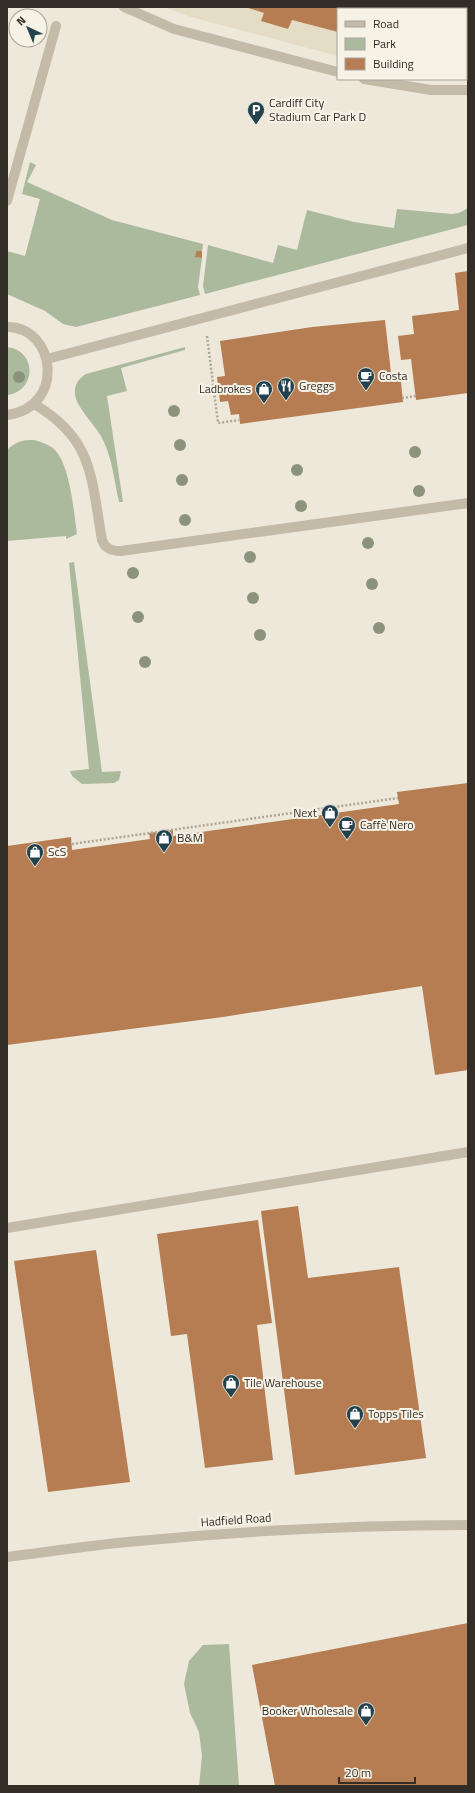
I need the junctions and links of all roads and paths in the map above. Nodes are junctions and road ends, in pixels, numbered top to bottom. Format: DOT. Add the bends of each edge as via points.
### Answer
graph roads {
  1 [pos="124,7"];
  2 [pos="56,26"];
  3 [pos="337,72"];
  4 [pos="370,80"];
  5 [pos="468,90"];
  6 [pos="7,201"];
  7 [pos="468,248"];
  8 [pos="7,327"];
  9 [pos="206,332"];
  10 [pos="47,359"];
  11 [pos="416,396"];
  12 [pos="402,398"];
  13 [pos="34,404"];
  14 [pos="18,413"];
  15 [pos="7,415"];
  16 [pos="239,420"];
  17 [pos="7,422"];
  18 [pos="468,503"];
  19 [pos="398,798"];
  20 [pos="72,844"];
  21 [pos="468,1152"];
  22 [pos="7,1228"];
  23 [pos="468,1525"];
  24 [pos="7,1557"];
  1 -- 3 [label="street" via="174,29"];
  2 -- 6 [label="street"];
  4 -- 5 [label="street" via="430,90"];
  7 -- 10 [label="street"];
  8 -- 10 [label="street" via="26,333 36,341"];
  9 -- 16 [label="path" via="218,423"];
  10 -- 13 [label="street" via="47,381"];
  11 -- 12 [label="path"];
  13 -- 14 [label="street"];
  13 -- 18 [label="street" via="59,420 78,443 89,469 102,540 107,548 112,550 129,550"];
  14 -- 15 [label="street"];
  14 -- 17 [label="street"];
  19 -- 20 [label="path"];
  21 -- 22 [label="street"];
  23 -- 24 [label="street, Hadfield Road" via="228,1533 126,1542"];
}
